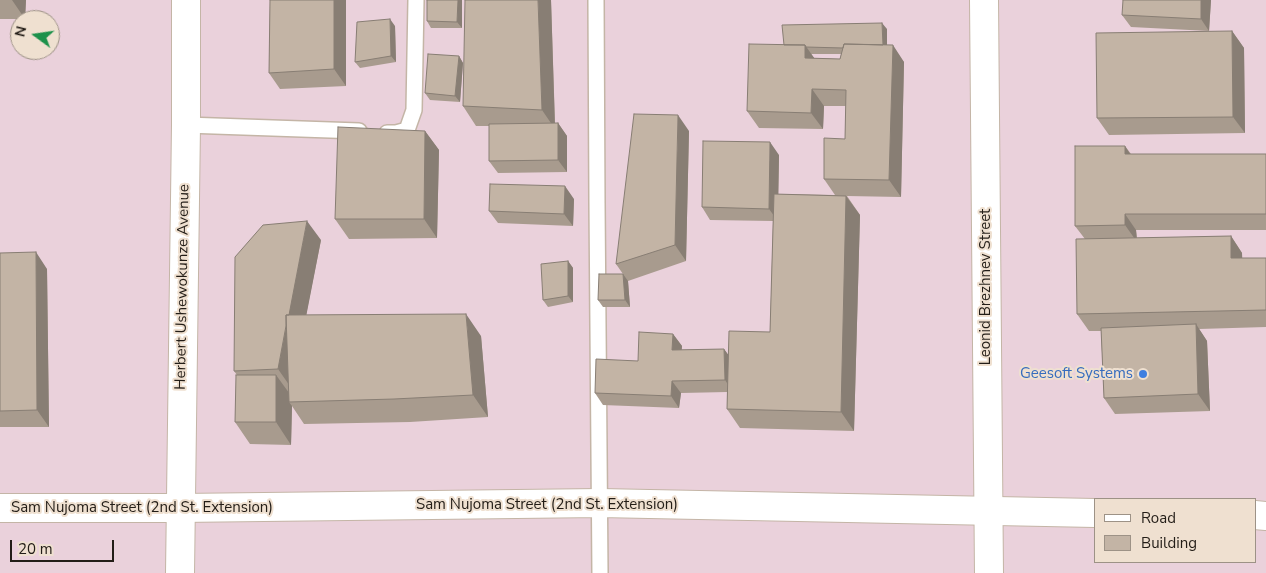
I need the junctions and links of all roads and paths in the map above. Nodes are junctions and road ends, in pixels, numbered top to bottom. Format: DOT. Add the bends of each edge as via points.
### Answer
graph roads {
  1 [pos="186,0"];
  2 [pos="416,0"];
  3 [pos="596,0"];
  4 [pos="984,0"];
  5 [pos="186,125"];
  6 [pos="600,504"];
  7 [pos="0,508"];
  8 [pos="180,508"];
  9 [pos="988,512"];
  10 [pos="1094,513"];
  11 [pos="180,573"];
  12 [pos="600,573"];
  13 [pos="989,573"];
  1 -- 5 [label="main road, Herbert Ushewokunze Avenue"];
  2 -- 5 [label="lane" via="414,110 407,130 396,133"];
  3 -- 6 [label="lane"];
  4 -- 9 [label="main road, Leonid Brezhnev Street"];
  5 -- 8 [label="main road, Herbert Ushewokunze Avenue"];
  6 -- 8 [label="main road, Sam Nujoma Street (2nd St. Extension)"];
  6 -- 9 [label="main road, Sam Nujoma Street (2nd St. Extension)"];
  6 -- 12 [label="lane"];
  7 -- 8 [label="main road, Sam Nujoma Street (2nd St. Extension)"];
  8 -- 11 [label="main road, Herbert Ushewokunze Avenue"];
  9 -- 10 [label="main road, Sam Nujoma Street (2nd St. Extension)"];
  9 -- 13 [label="main road, Leonid Brezhnev Street"];
}
